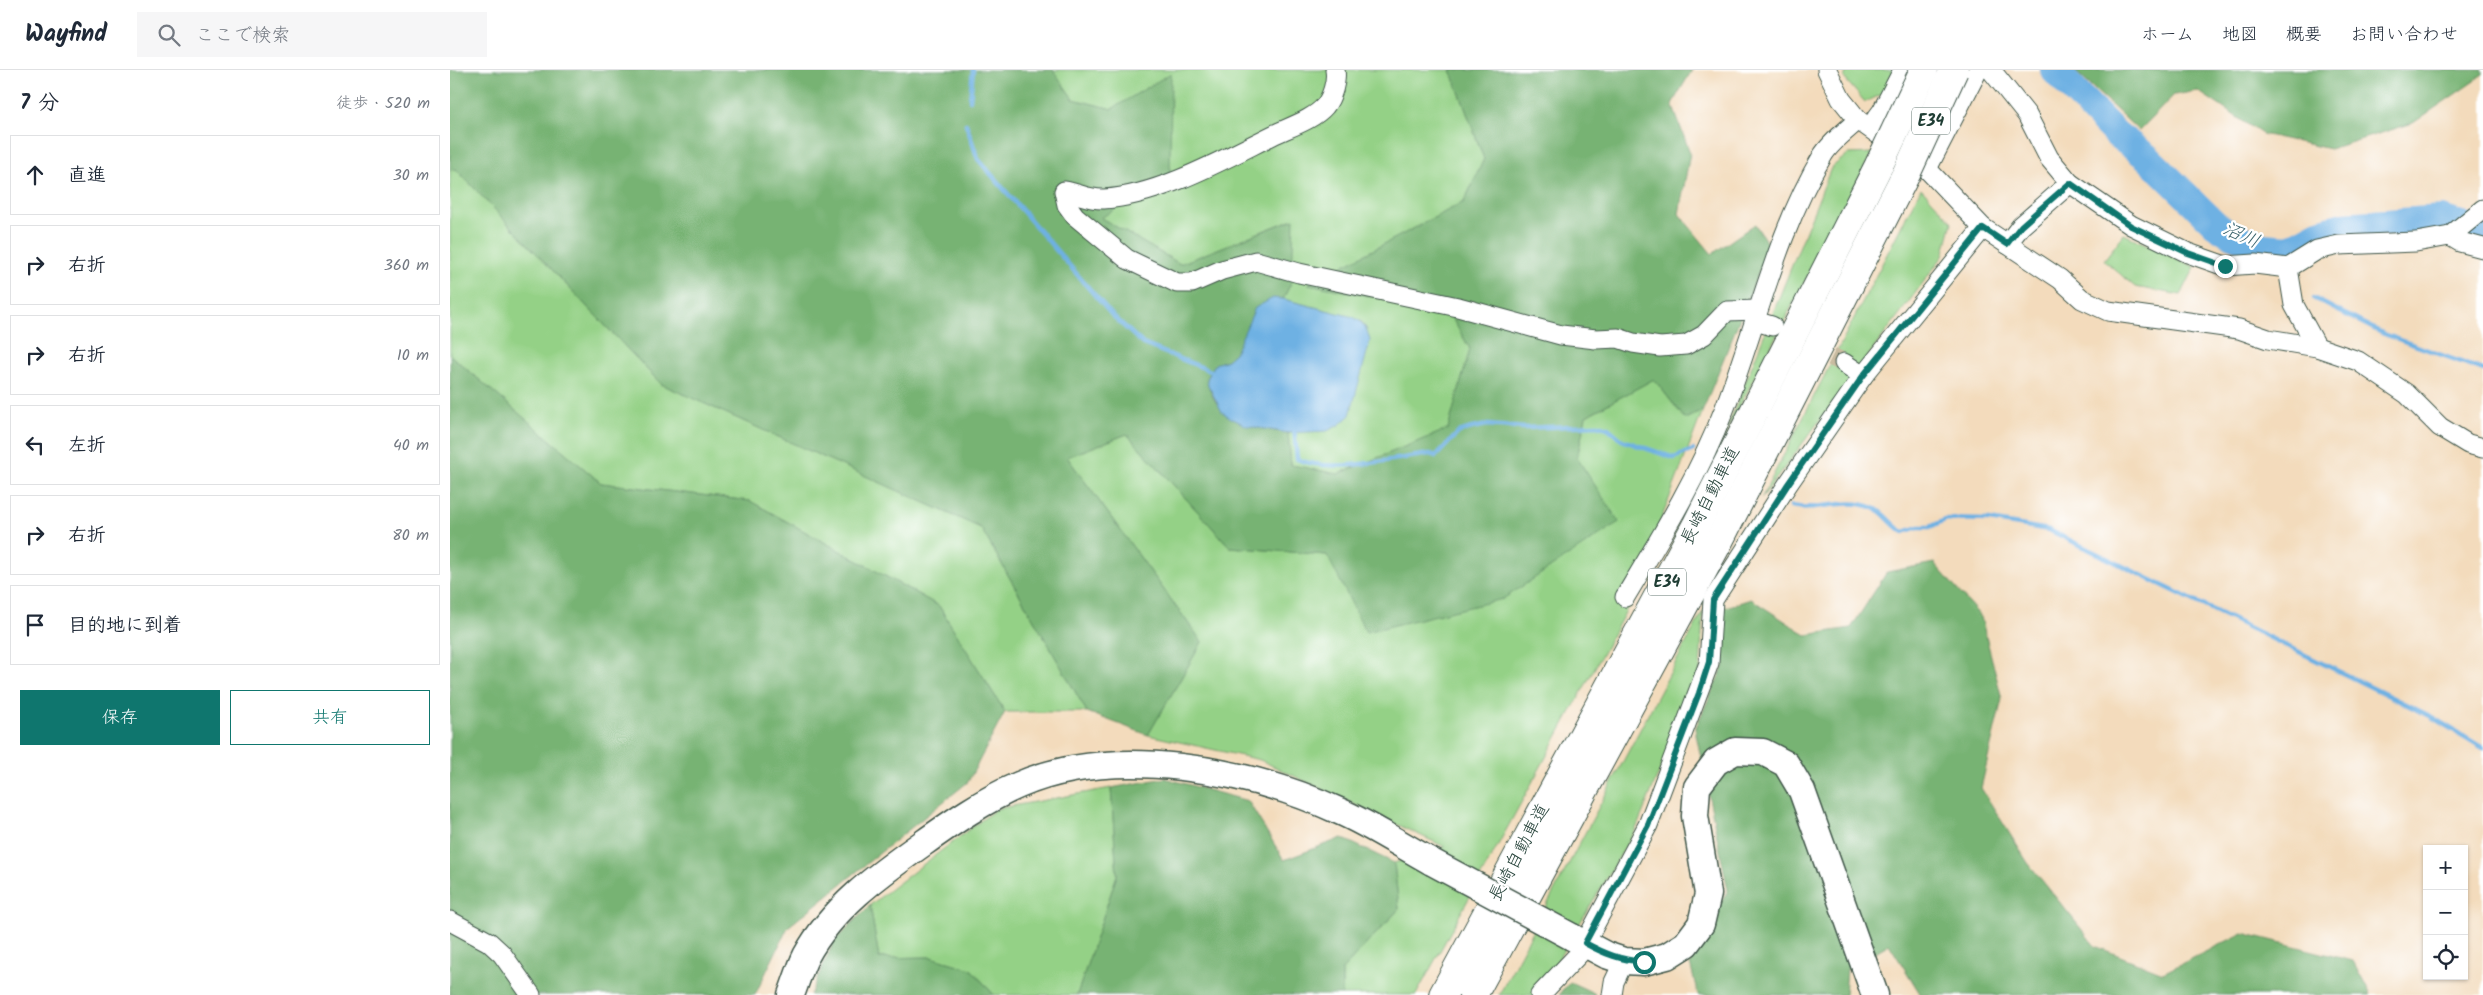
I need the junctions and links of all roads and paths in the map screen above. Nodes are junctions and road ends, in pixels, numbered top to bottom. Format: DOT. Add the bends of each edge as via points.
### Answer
graph roads {
  1 [pos="1336,70"];
  2 [pos="1827,70"];
  3 [pos="1903,70"];
  4 [pos="1924,70"];
  5 [pos="1954,70"];
  6 [pos="1978,70"];
  7 [pos="1991,70"];
  8 [pos="1864,124"];
  9 [pos="1917,170"];
  10 [pos="2070,183"];
  11 [pos="2480,211"];
  12 [pos="1983,228"];
  13 [pos="2450,236"];
  14 [pos="2007,244"];
  15 [pos="2483,248"];
  16 [pos="2288,268"];
  17 [pos="1761,319"];
  18 [pos="2317,347"];
  19 [pos="1844,363"];
  20 [pos="1863,376"];
  21 [pos="2483,448"];
  22 [pos="1625,597"];
  23 [pos="450,921"];
  24 [pos="1579,940"];
  25 [pos="1624,961"];
  26 [pos="531,995"];
  27 [pos="791,995"];
  28 [pos="1443,995"];
  29 [pos="1473,995"];
  30 [pos="1540,995"];
  31 [pos="1612,995"];
  32 [pos="1875,995"];
  1 -- 17 [label="street" via="1332,93 1324,107 1306,119 1186,176 1141,192 1091,199 1064,191 1067,205 1075,216 1127,259 1177,283 1192,283 1222,270 1256,261 1458,307 1561,336 1618,338 1633,344 1660,347 1686,344 1704,335 1727,312"];
  2 -- 8 [label="street" via="1841,99"];
  3 -- 8 [label="street" via="1882,112"];
  4 -- 28 [label="highway, 長崎自動車道 / E34, bridge" via="1696,526"];
  5 -- 9 [label="highway, 長崎自動車道 / E34, bridge"];
  6 -- 9 [label="street"];
  7 -- 10 [label="street" via="2028,115 2049,158"];
  8 -- 9 [label="street"];
  8 -- 17 [label="street" via="1824,154 1796,211"];
  9 -- 12 [label="street"];
  9 -- 29 [label="highway, 長崎自動車道 / E34"];
  10 -- 14 [label="street" via="2021,226"];
  10 -- 16 [label="street" via="2131,226 2188,253 2225,266 2255,264"];
  11 -- 13 [label="street"];
  12 -- 14 [label="street"];
  12 -- 20 [label="street"];
  13 -- 15 [label="street"];
  13 -- 16 [label="street" via="2416,242 2339,245 2317,250"];
  14 -- 18 [label="street" via="2060,279 2082,299 2108,311 2239,329 2268,339"];
  16 -- 18 [label="street" via="2294,305"];
  17 -- 22 [label="street" via="1708,447"];
  18 -- 21 [label="street" via="2371,368 2407,394 2440,427 2468,444"];
  19 -- 20 [label="street"];
  20 -- 24 [label="street" via="1713,600 1709,662 1648,825"];
  23 -- 26 [label="street" via="489,942 502,954"];
  24 -- 25 [label="street"];
  24 -- 27 [label="street, bridge" via="1339,811 1267,784 1195,769 1128,764 1078,767 1020,784 970,810 881,873 832,918 806,956"];
  24 -- 30 [label="street" via="1578,954"];
  25 -- 31 [label="street"];
  25 -- 32 [label="street" via="1644,962 1667,956 1686,944 1700,924 1708,894 1695,816 1696,787 1716,762 1735,751 1763,752 1786,764 1802,790"];
}
